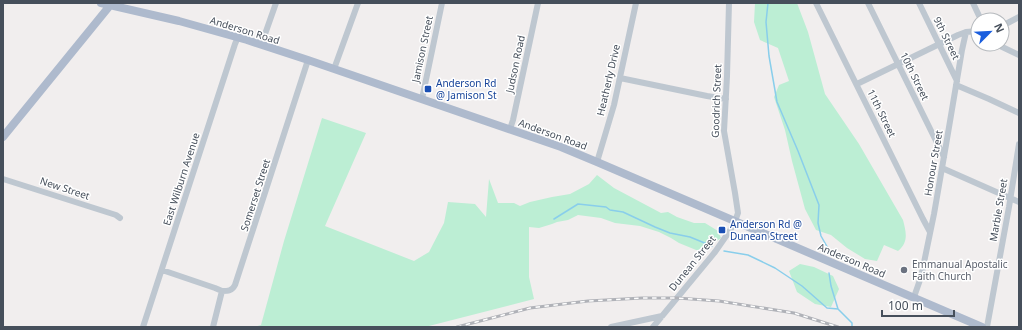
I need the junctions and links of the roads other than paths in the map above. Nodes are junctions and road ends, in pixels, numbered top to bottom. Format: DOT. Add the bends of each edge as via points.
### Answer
graph roads {
  1 [pos="101,3"];
  2 [pos="276,3"];
  3 [pos="358,3"];
  4 [pos="442,3"];
  5 [pos="538,3"];
  6 [pos="636,3"];
  7 [pos="729,3"];
  8 [pos="816,3"];
  9 [pos="868,3"];
  10 [pos="919,3"];
  11 [pos="111,4"];
  12 [pos="1019,17"];
  13 [pos="1010,22"];
  14 [pos="966,32"];
  15 [pos="970,32"];
  16 [pos="238,37"];
  17 [pos="260,44"];
  18 [pos="939,44"];
  19 [pos="308,60"];
  20 [pos="898,64"];
  21 [pos="334,69"];
  22 [pos="620,78"];
  23 [pos="957,83"];
  24 [pos="857,84"];
  25 [pos="422,99"];
  26 [pos="726,99"];
  27 [pos="1019,113"];
  28 [pos="510,129"];
  29 [pos="3,137"];
  30 [pos="1019,144"];
  31 [pos="944,157"];
  32 [pos="597,162"];
  33 [pos="942,168"];
  34 [pos="3,179"];
  35 [pos="1010,198"];
  36 [pos="1019,202"];
  37 [pos="120,218"];
  38 [pos="736,221"];
  39 [pos="930,232"];
  40 [pos="162,270"];
  41 [pos="222,291"];
  42 [pos="914,297"];
  43 [pos="662,316"];
  44 [pos="143,327"];
  45 [pos="213,327"];
  46 [pos="611,327"];
  47 [pos="653,327"];
  48 [pos="982,327"];
  49 [pos="987,327"];
  1 -- 11 [label="main road, Anderson Road"];
  2 -- 17 [label="street"];
  3 -- 21 [label="street"];
  4 -- 25 [label="street, Jamison Street"];
  5 -- 28 [label="street, Judson Road"];
  6 -- 22 [label="street, Heatherly Drive"];
  7 -- 26 [label="street, Goodrich Street"];
  8 -- 24 [label="street, 11th Street"];
  9 -- 20 [label="street, 10th Street"];
  10 -- 18 [label="street, 9th Street"];
  11 -- 16 [label="main road, Anderson Road"];
  11 -- 29 [label="main road"];
  12 -- 13 [label="street"];
  14 -- 15 [label="street"];
  14 -- 18 [label="street"];
  14 -- 23 [label="street, Honour Street"];
  16 -- 17 [label="main road, Anderson Road"];
  16 -- 40 [label="street, East Wilburn Avenue"];
  17 -- 19 [label="main road, Anderson Road"];
  18 -- 20 [label="street"];
  18 -- 23 [label="street, 9th Street"];
  19 -- 21 [label="main road, Anderson Road"];
  19 -- 41 [label="street, Somerset Street" via="235,285 230,290"];
  20 -- 24 [label="street"];
  20 -- 31 [label="street, 10th Street"];
  21 -- 25 [label="main road, Anderson Road"];
  22 -- 26 [label="street"];
  22 -- 32 [label="street, Heatherly Drive"];
  23 -- 27 [label="street"];
  23 -- 31 [label="street, Honour Street"];
  24 -- 39 [label="street, 11th Street"];
  25 -- 28 [label="main road, Anderson Road"];
  26 -- 38 [label="street, Goodrich Street" via="724,131 738,214"];
  28 -- 32 [label="main road, Anderson Road"];
  30 -- 35 [label="street, Marble Street"];
  31 -- 33 [label="street, Honour Street"];
  32 -- 38 [label="main road, Anderson Road"];
  33 -- 35 [label="street"];
  33 -- 39 [label="street, Honour Street"];
  34 -- 37 [label="street, New Street"];
  35 -- 36 [label="street"];
  35 -- 49 [label="street, Marble Street"];
  38 -- 42 [label="main road, Anderson Road"];
  38 -- 43 [label="street, Dunean Street" via="715,252"];
  39 -- 42 [label="street, Honour Street" via="921,277"];
  40 -- 41 [label="street"];
  40 -- 44 [label="street, East Wilburn Avenue"];
  41 -- 45 [label="street"];
  42 -- 48 [label="main road, Anderson Road"];
  43 -- 46 [label="street"];
  43 -- 47 [label="street, Dunean Street"];
}
